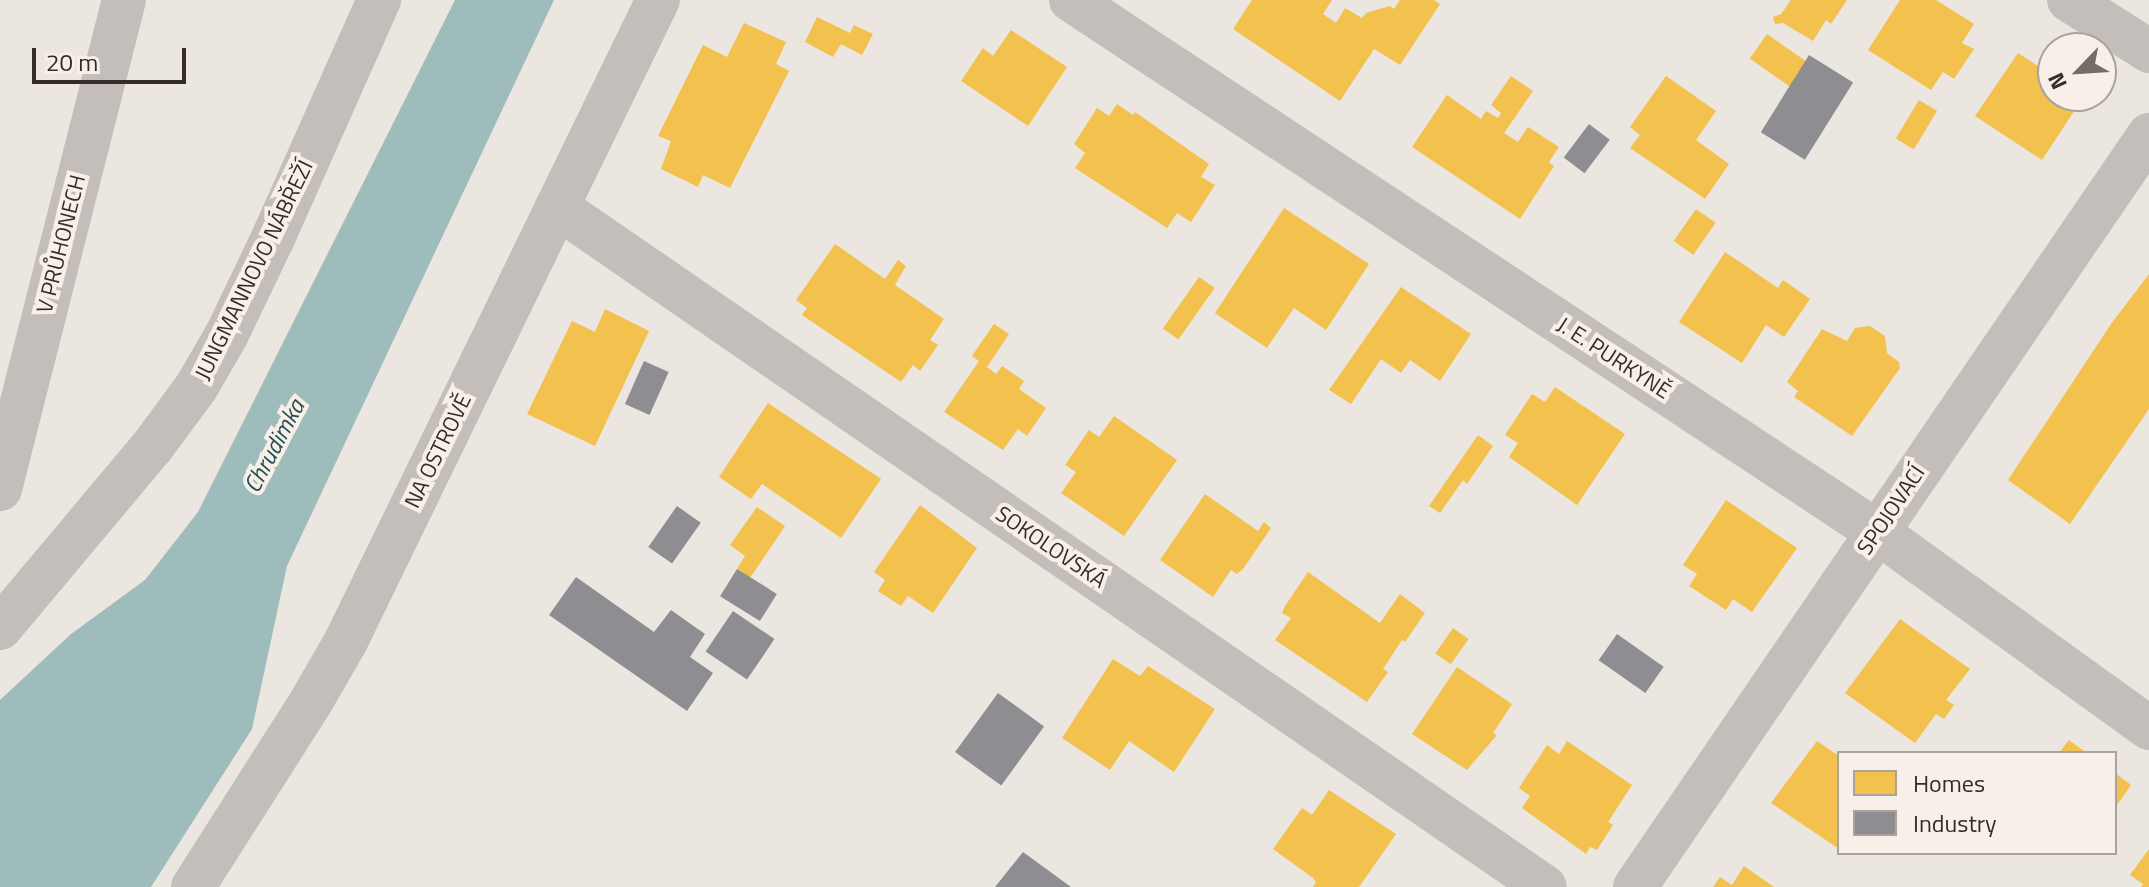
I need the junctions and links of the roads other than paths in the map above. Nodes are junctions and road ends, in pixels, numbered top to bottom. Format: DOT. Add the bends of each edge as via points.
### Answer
graph roads {
  1 [pos="124,0"];
  2 [pos="379,0"];
  3 [pos="658,0"];
  4 [pos="1071,0"];
  5 [pos="2069,0"];
  6 [pos="2149,51"];
  7 [pos="2149,135"];
  8 [pos="557,207"];
  9 [pos="0,489"];
  10 [pos="1876,531"];
  11 [pos="0,628"];
  12 [pos="2149,728"];
  13 [pos="193,887"];
  14 [pos="1545,887"];
  15 [pos="1635,887"];
  1 -- 9 [label="street, V PRŮHONECH"];
  2 -- 11 [label="street, JUNGMANNOVO NÁBŘEŽÍ" via="273,238 197,386"];
  3 -- 8 [label="street, NA OSTROVĚ"];
  4 -- 10 [label="street, J. E. PURKYNĚ"];
  5 -- 6 [label="street"];
  7 -- 10 [label="street, SPOJOVACÍ"];
  8 -- 13 [label="street, NA OSTROVĚ" via="346,641"];
  8 -- 14 [label="street, SOKOLOVSKÁ"];
  10 -- 12 [label="street, J. E. PURKYNĚ"];
  10 -- 15 [label="street, SPOJOVACÍ"];
}
